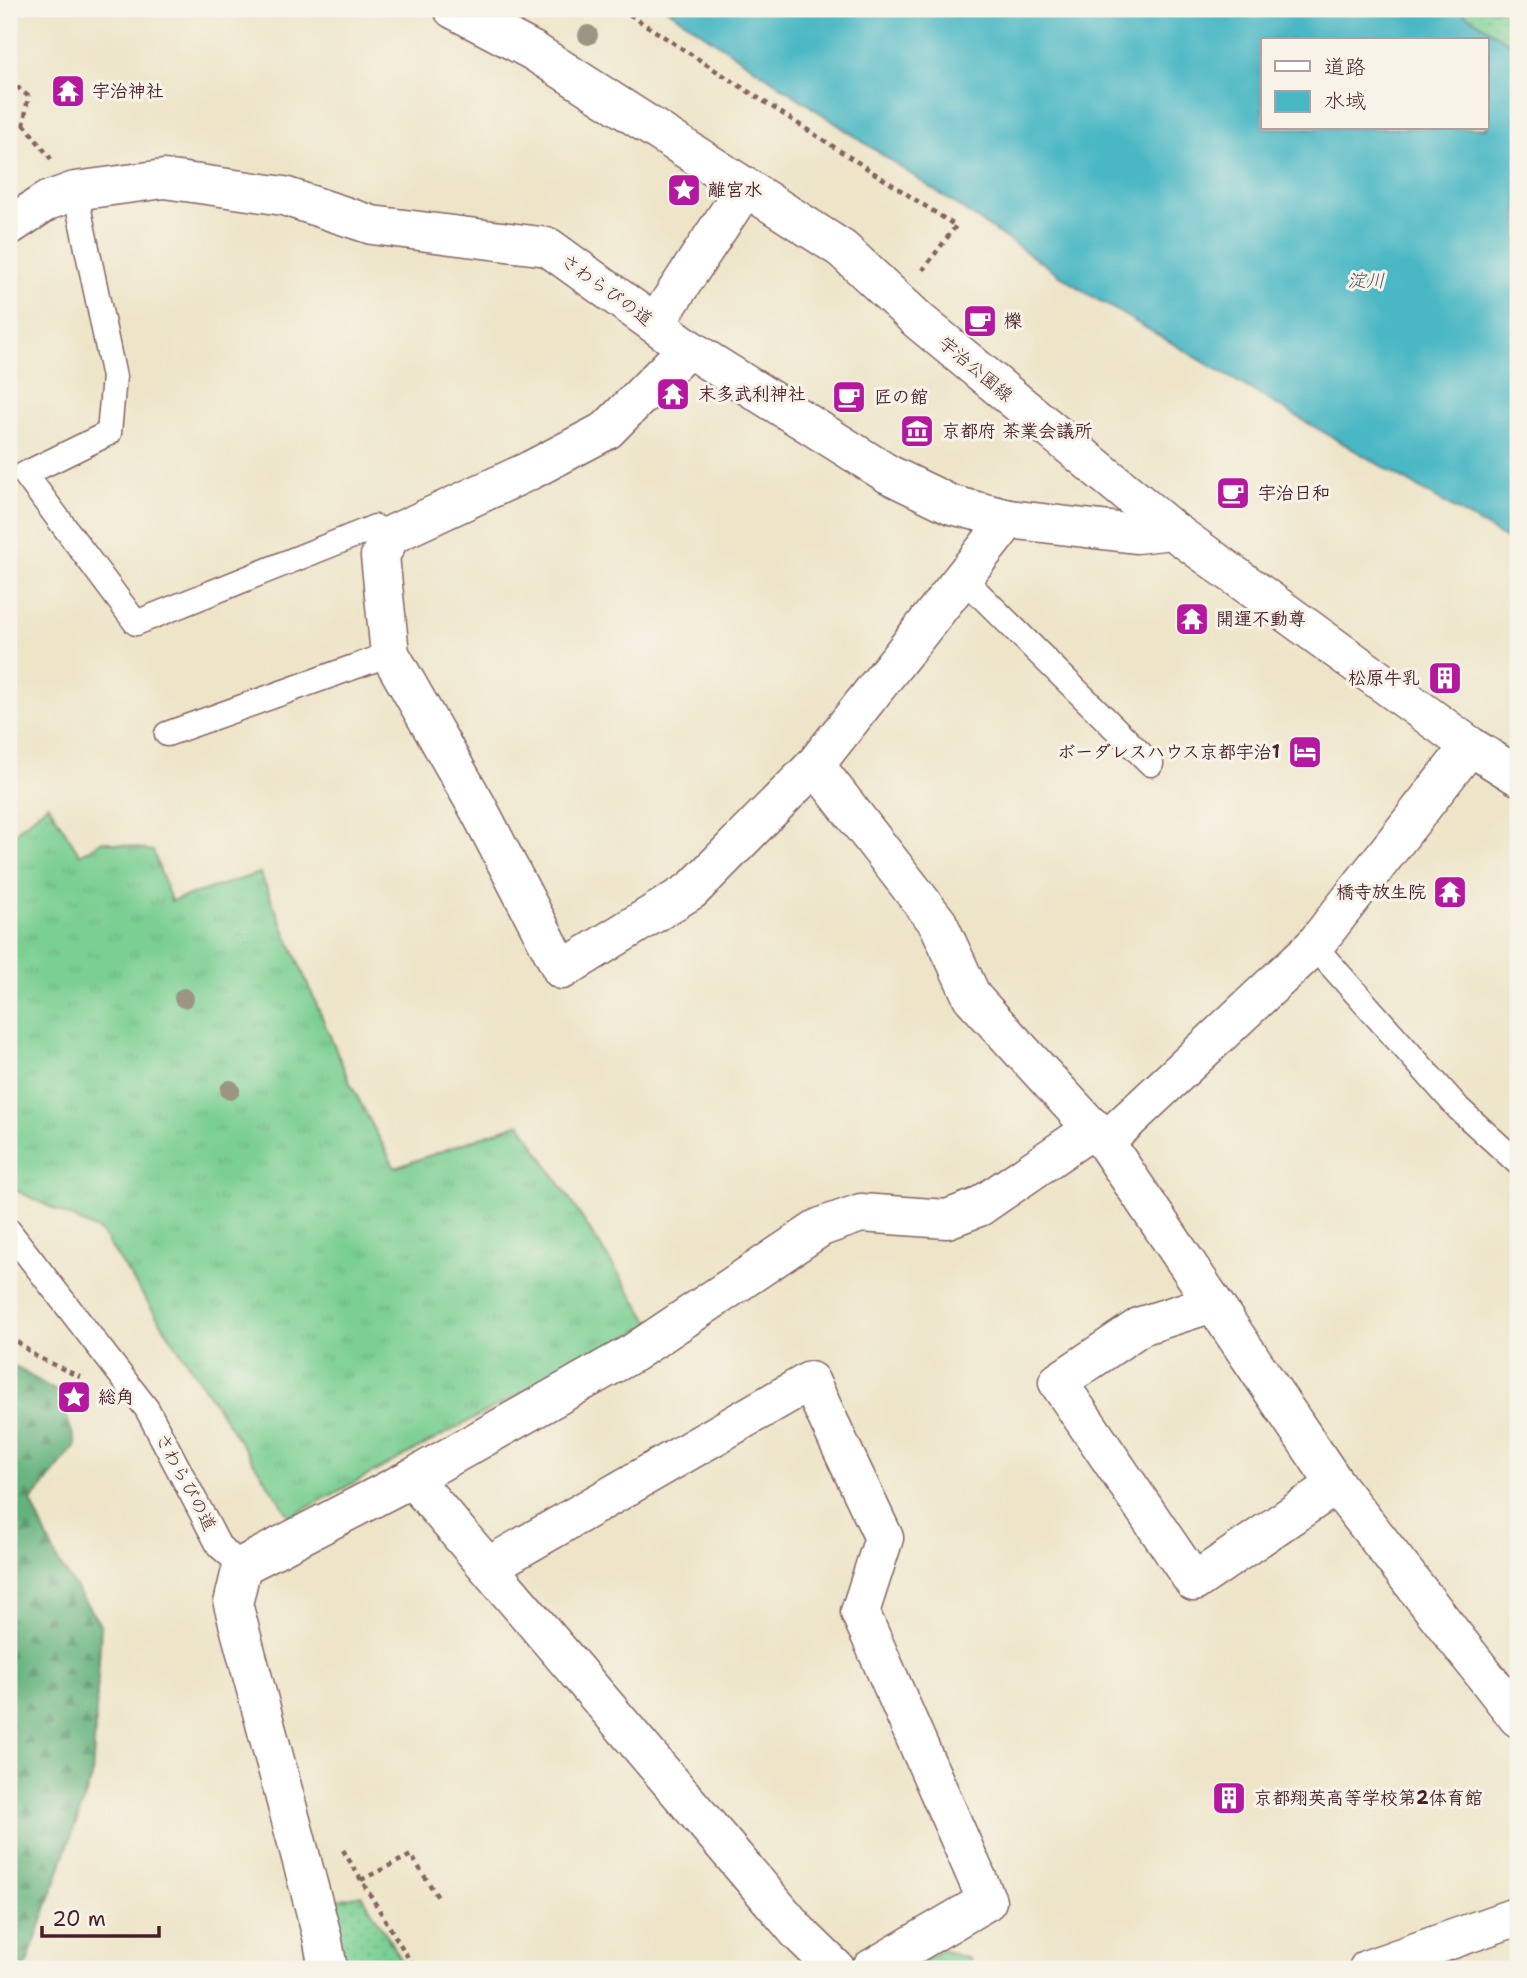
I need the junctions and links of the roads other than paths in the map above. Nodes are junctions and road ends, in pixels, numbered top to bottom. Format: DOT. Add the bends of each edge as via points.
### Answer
graph roads {
  1 [pos="453,9"];
  2 [pos="745,188"];
  3 [pos="75,191"];
  4 [pos="9,226"];
  5 [pos="655,324"];
  6 [pos="688,348"];
  7 [pos="1009,519"];
  8 [pos="1172,530"];
  9 [pos="390,535"];
  10 [pos="963,578"];
  11 [pos="390,654"];
  12 [pos="167,734"];
  13 [pos="1470,746"];
  14 [pos="1151,764"];
  15 [pos="815,765"];
  16 [pos="1518,776"];
  17 [pos="1314,946"];
  18 [pos="1100,1135"];
  19 [pos="1518,1163"];
  20 [pos="9,1231"];
  21 [pos="1213,1303"];
  22 [pos="412,1478"];
  23 [pos="1336,1485"];
  24 [pos="242,1566"];
  25 [pos="489,1566"];
  26 [pos="1518,1718"];
  27 [pos="1518,1916"];
  28 [pos="328,1969"];
  29 [pos="836,1969"];
  30 [pos="871,1969"];
  31 [pos="1368,1969"];
  1 -- 2 [label="street, 宇治公園線" via="533,51"];
  2 -- 5 [label="street"];
  2 -- 8 [label="street, 宇治公園線" via="842,249 899,303"];
  3 -- 4 [label="street, さわらびの道" via="47,201"];
  3 -- 5 [label="street, さわらびの道" via="164,179 284,196 372,225 548,247"];
  3 -- 9 [label="lane" via="114,377 109,433 25,474 136,623 375,527"];
  5 -- 6 [label="street, さわらびの道"];
  6 -- 7 [label="street, さわらびの道" via="888,474 953,505"];
  6 -- 9 [label="street" via="607,430"];
  7 -- 8 [label="street, さわらびの道" via="1136,534"];
  7 -- 10 [label="street"];
  8 -- 13 [label="street, 宇治公園線"];
  9 -- 11 [label="street" via="380,556"];
  10 -- 14 [label="lane"];
  10 -- 15 [label="street"];
  11 -- 12 [label="lane"];
  11 -- 15 [label="street" via="478,808 562,970 692,890"];
  13 -- 16 [label="street, 宇治公園線"];
  13 -- 17 [label="street"];
  15 -- 18 [label="street" via="938,923 972,997"];
  17 -- 18 [label="street"];
  17 -- 19 [label="lane" via="1459,1109"];
  18 -- 21 [label="street"];
  18 -- 22 [label="street" via="979,1207 947,1219 862,1213 821,1227 633,1353"];
  20 -- 24 [label="lane, さわらびの道" via="147,1409 219,1546"];
  21 -- 23 [label="street"];
  21 -- 23 [label="street" via="1141,1326 1058,1382 1194,1582"];
  22 -- 24 [label="street"];
  22 -- 25 [label="street"];
  23 -- 26 [label="street"];
  24 -- 28 [label="street" via="233,1604"];
  25 -- 29 [label="street" via="799,1933"];
  25 -- 30 [label="street" via="810,1381 884,1538 860,1612 987,1901"];
  27 -- 31 [label="street"];
}
